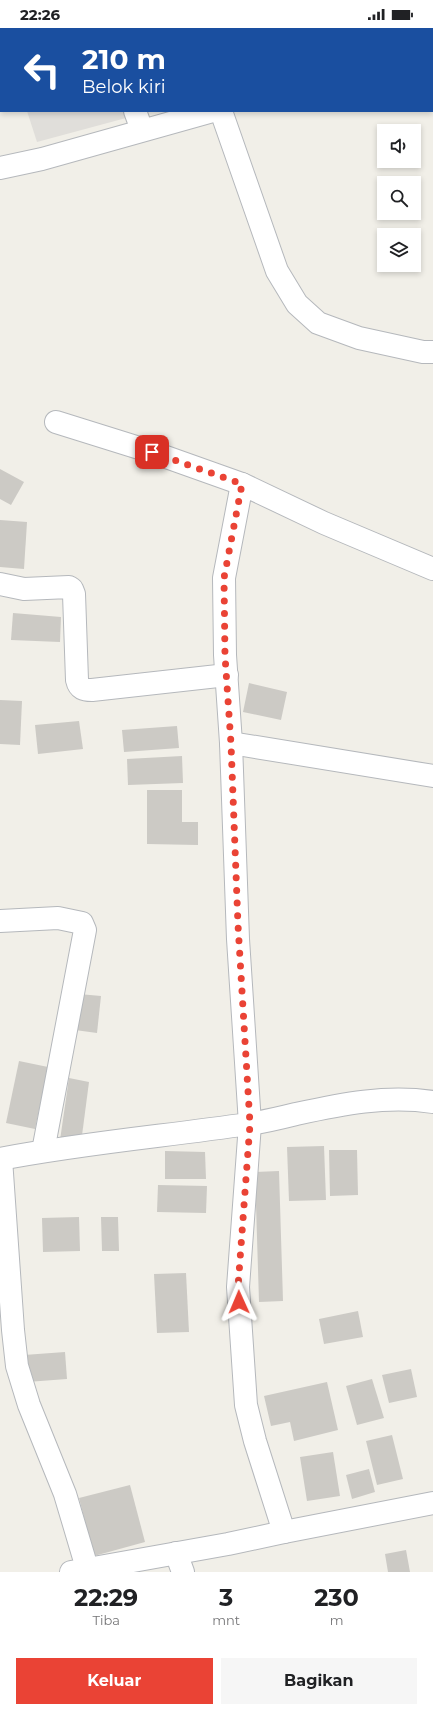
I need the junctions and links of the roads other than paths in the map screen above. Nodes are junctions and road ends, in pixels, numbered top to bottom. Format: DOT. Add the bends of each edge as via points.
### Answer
graph roads {
  1 [pos="205,112"];
  2 [pos="221,112"];
  3 [pos="139,120"];
  4 [pos="0,168"];
  5 [pos="433,352"];
  6 [pos="56,422"];
  7 [pos="242,484"];
  8 [pos="433,569"];
  9 [pos="0,584"];
  10 [pos="227,675"];
  11 [pos="231,744"];
  12 [pos="433,776"];
  13 [pos="0,920"];
  14 [pos="433,1102"];
  15 [pos="250,1124"];
  16 [pos="43,1151"];
  17 [pos="1,1159"];
  18 [pos="433,1503"];
  19 [pos="284,1532"];
  20 [pos="180,1563"];
  21 [pos="79,1570"];
  1 -- 3 [label="street"];
  2 -- 5 [label="street" via="277,271 297,304 318,323 359,338"];
  3 -- 4 [label="street" via="42,159"];
  6 -- 7 [label="street"];
  7 -- 8 [label="street" via="324,523"];
  7 -- 10 [label="street" via="224,578"];
  9 -- 10 [label="street" via="24,589 72,589 77,680 78,686 83,690"];
  10 -- 11 [label="street"];
  11 -- 12 [label="street"];
  11 -- 15 [label="street" via="238,931"];
  13 -- 16 [label="street" via="58,918 82,923 85,930"];
  14 -- 15 [label="street" via="390,1099 339,1105"];
  15 -- 16 [label="street"];
  15 -- 19 [label="street" via="238,1287 242,1362 246,1405"];
  16 -- 17 [label="street"];
  17 -- 21 [label="street" via="17,1366 29,1405 65,1494"];
  18 -- 19 [label="street"];
  19 -- 20 [label="street"];
  20 -- 21 [label="street"];
}
